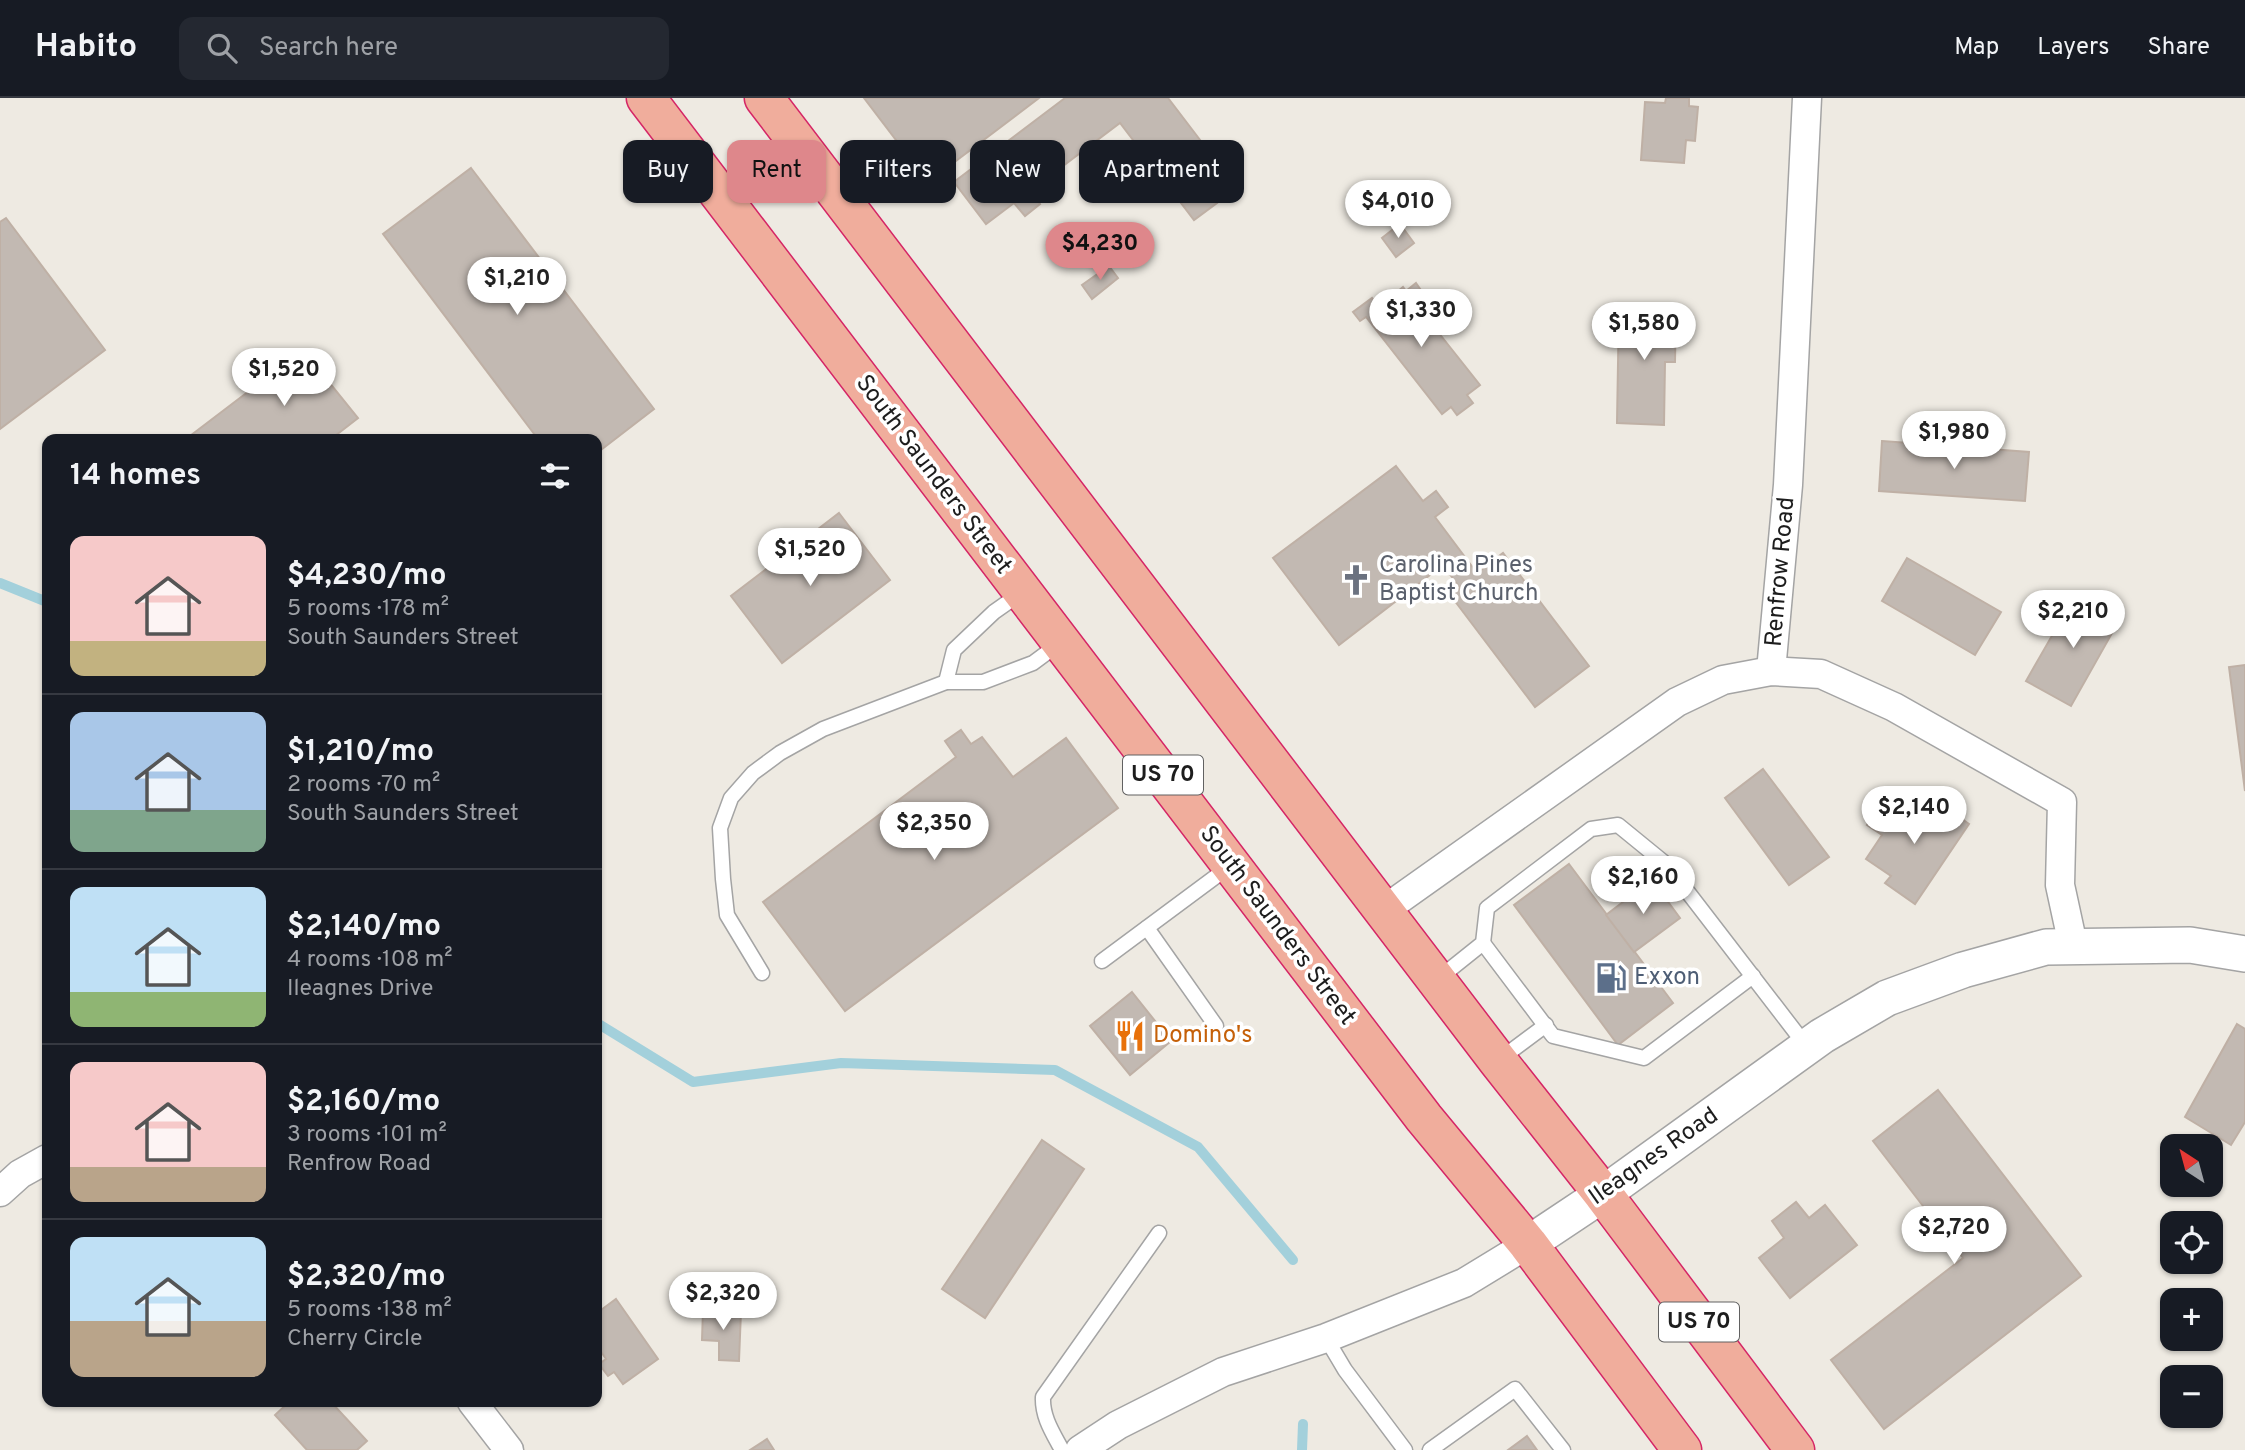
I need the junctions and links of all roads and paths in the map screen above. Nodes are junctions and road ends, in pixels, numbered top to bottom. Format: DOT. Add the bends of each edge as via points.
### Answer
graph roads {
  1 [pos="646,98"];
  2 [pos="764,98"];
  3 [pos="1807,98"];
  4 [pos="1023,592"];
  5 [pos="1061,642"];
  6 [pos="1771,671"];
  7 [pos="946,682"];
  8 [pos="1231,865"];
  9 [pos="1384,910"];
  10 [pos="1147,928"];
  11 [pos="1483,943"];
  12 [pos="2073,945"];
  13 [pos="2245,954"];
  14 [pos="1102,961"];
  15 [pos="762,973"];
  16 [pos="1753,976"];
  17 [pos="1437,979"];
  18 [pos="1216,1026"];
  19 [pos="1546,1026"];
  20 [pos="1807,1047"];
  21 [pos="1498,1061"];
  22 [pos="42,1162"];
  23 [pos="0,1192"];
  24 [pos="1603,1195"];
  25 [pos="1159,1233"];
  26 [pos="1528,1244"];
  27 [pos="1326,1338"];
  28 [pos="476,1407"];
  29 [pos="509,1450"];
  30 [pos="1062,1450"];
  31 [pos="1080,1450"];
  32 [pos="1405,1450"];
  33 [pos="1430,1450"];
  34 [pos="1563,1450"];
  35 [pos="1682,1450"];
  36 [pos="1795,1450"];
  1 -- 4 [label="highway, South Saunders Street / US 70"];
  2 -- 9 [label="highway, US 70"];
  3 -- 6 [label="street, Renfrow Road" via="1788,485"];
  4 -- 5 [label="highway, South Saunders Street / US 70"];
  4 -- 7 [label="lane" via="954,650"];
  5 -- 7 [label="lane" via="1033,663 983,682"];
  5 -- 8 [label="highway, South Saunders Street / US 70"];
  6 -- 9 [label="street, Renfrow Road" via="1723,680 1677,702"];
  6 -- 12 [label="street" via="1821,674 1894,707 2062,802 2060,885"];
  7 -- 15 [label="lane" via="823,729 752,773 731,798 720,828 727,915"];
  8 -- 10 [label="lane"];
  8 -- 26 [label="highway, South Saunders Street / US 70" via="1424,1118"];
  9 -- 17 [label="highway, US 70"];
  10 -- 14 [label="lane"];
  10 -- 18 [label="lane"];
  11 -- 16 [label="lane" via="1487,908 1591,829 1618,825 1667,865"];
  11 -- 17 [label="lane"];
  11 -- 19 [label="lane"];
  12 -- 13 [label="street, Ileagnes Road" via="2190,945"];
  12 -- 20 [label="street, Ileagnes Road" via="2046,947 1963,970 1887,998"];
  16 -- 19 [label="lane" via="1644,1058 1553,1036"];
  16 -- 20 [label="lane"];
  17 -- 21 [label="highway, US 70"];
  19 -- 21 [label="lane"];
  20 -- 24 [label="street, Ileagnes Road"];
  21 -- 24 [label="highway, US 70"];
  22 -- 23 [label="street"];
  24 -- 26 [label="street, Ileagnes Road"];
  24 -- 36 [label="highway, US 70"];
  25 -- 30 [label="lane" via="1043,1397 1042,1409"];
  26 -- 27 [label="street, Ileagnes Road" via="1464,1283"];
  26 -- 35 [label="highway, South Saunders Street / US 70"];
  27 -- 31 [label="street, Ileagnes Road" via="1223,1372 1118,1425"];
  27 -- 32 [label="lane"];
  28 -- 29 [label="street"];
  33 -- 34 [label="lane" via="1515,1389"];
}
